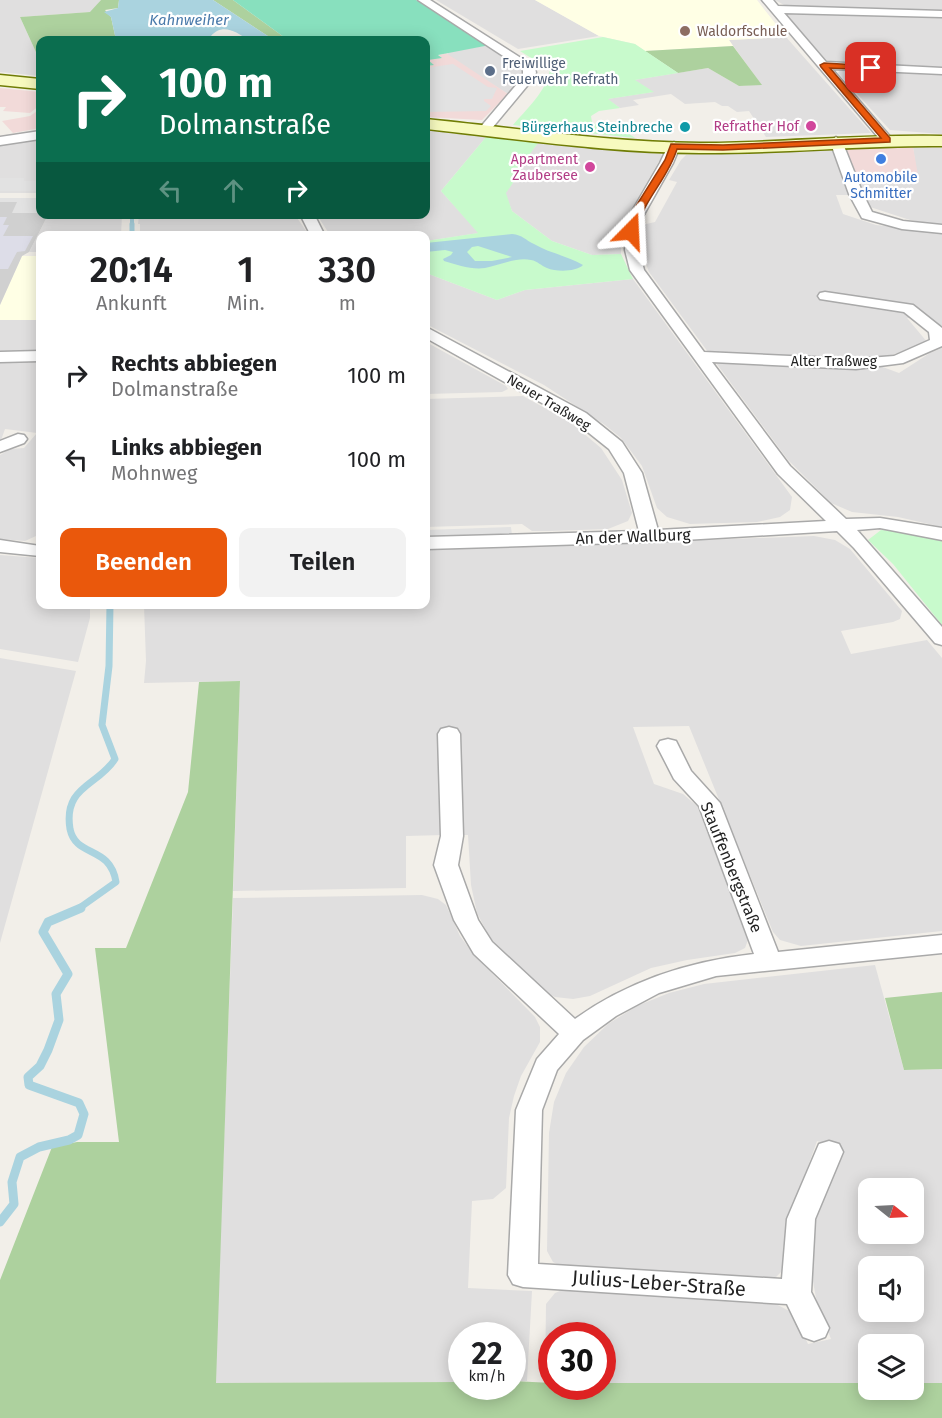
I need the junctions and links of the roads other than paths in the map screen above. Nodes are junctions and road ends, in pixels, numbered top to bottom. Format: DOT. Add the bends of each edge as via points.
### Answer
graph roads {
  1 [pos="423,0"];
  2 [pos="770,4"];
  3 [pos="942,14"];
  4 [pos="824,65"];
  5 [pos="942,71"];
  6 [pos="0,80"];
  7 [pos="36,84"];
  8 [pos="430,124"];
  9 [pos="484,130"];
  10 [pos="36,136"];
  11 [pos="887,140"];
  12 [pos="0,141"];
  13 [pos="836,141"];
  14 [pos="942,141"];
  15 [pos="674,146"];
  16 [pos="942,228"];
  17 [pos="825,296"];
  18 [pos="430,334"];
  19 [pos="0,357"];
  20 [pos="36,357"];
  21 [pos="702,357"];
  22 [pos="18,439"];
  23 [pos="0,447"];
  24 [pos="839,524"];
  25 [pos="942,534"];
  26 [pos="650,536"];
  27 [pos="430,543"];
  28 [pos="0,546"];
  29 [pos="36,550"];
  30 [pos="942,639"];
  31 [pos="449,734"];
  32 [pos="668,746"];
  33 [pos="942,944"];
  34 [pos="770,963"];
  35 [pos="574,1033"];
  36 [pos="829,1152"];
  37 [pos="796,1292"];
  38 [pos="814,1328"];
  1 -- 9 [label="street" via="529,67 528,78"];
  2 -- 3 [label="street"];
  2 -- 4 [label="street"];
  4 -- 5 [label="street"];
  4 -- 11 [label="street"];
  6 -- 7 [label="main road"];
  8 -- 9 [label="main road"];
  9 -- 15 [label="main road"];
  10 -- 12 [label="street"];
  11 -- 13 [label="main road"];
  11 -- 14 [label="main road"];
  13 -- 15 [label="main road"];
  13 -- 16 [label="street" via="867,215 902,225"];
  15 -- 21 [label="street" via="670,160 635,214 630,236 632,255 637,270"];
  17 -- 21 [label="street, Alter Traßweg" via="908,308 936,330 938,342 897,360 856,364"];
  18 -- 26 [label="street, Neuer Traßweg" via="580,417 616,446 633,473"];
  19 -- 20 [label="street"];
  21 -- 24 [label="street" via="784,470"];
  22 -- 23 [label="street"];
  24 -- 25 [label="street, An der Wallburg" via="880,522"];
  24 -- 26 [label="street, An der Wallburg"];
  24 -- 30 [label="street" via="889,575"];
  26 -- 27 [label="street, An der Wallburg"];
  28 -- 29 [label="street"];
  31 -- 35 [label="street" via="452,836 446,865 466,920 483,948"];
  32 -- 34 [label="street, Stauffenbergstraße" via="682,774 709,803"];
  33 -- 34 [label="street"];
  34 -- 35 [label="street" via="716,968 650,987 607,1009"];
  35 -- 37 [label="street, Julius-Leber-Straße" via="546,1066 529,1110 523,1275"];
  36 -- 37 [label="street" via="801,1219"];
  37 -- 38 [label="street"];
}
